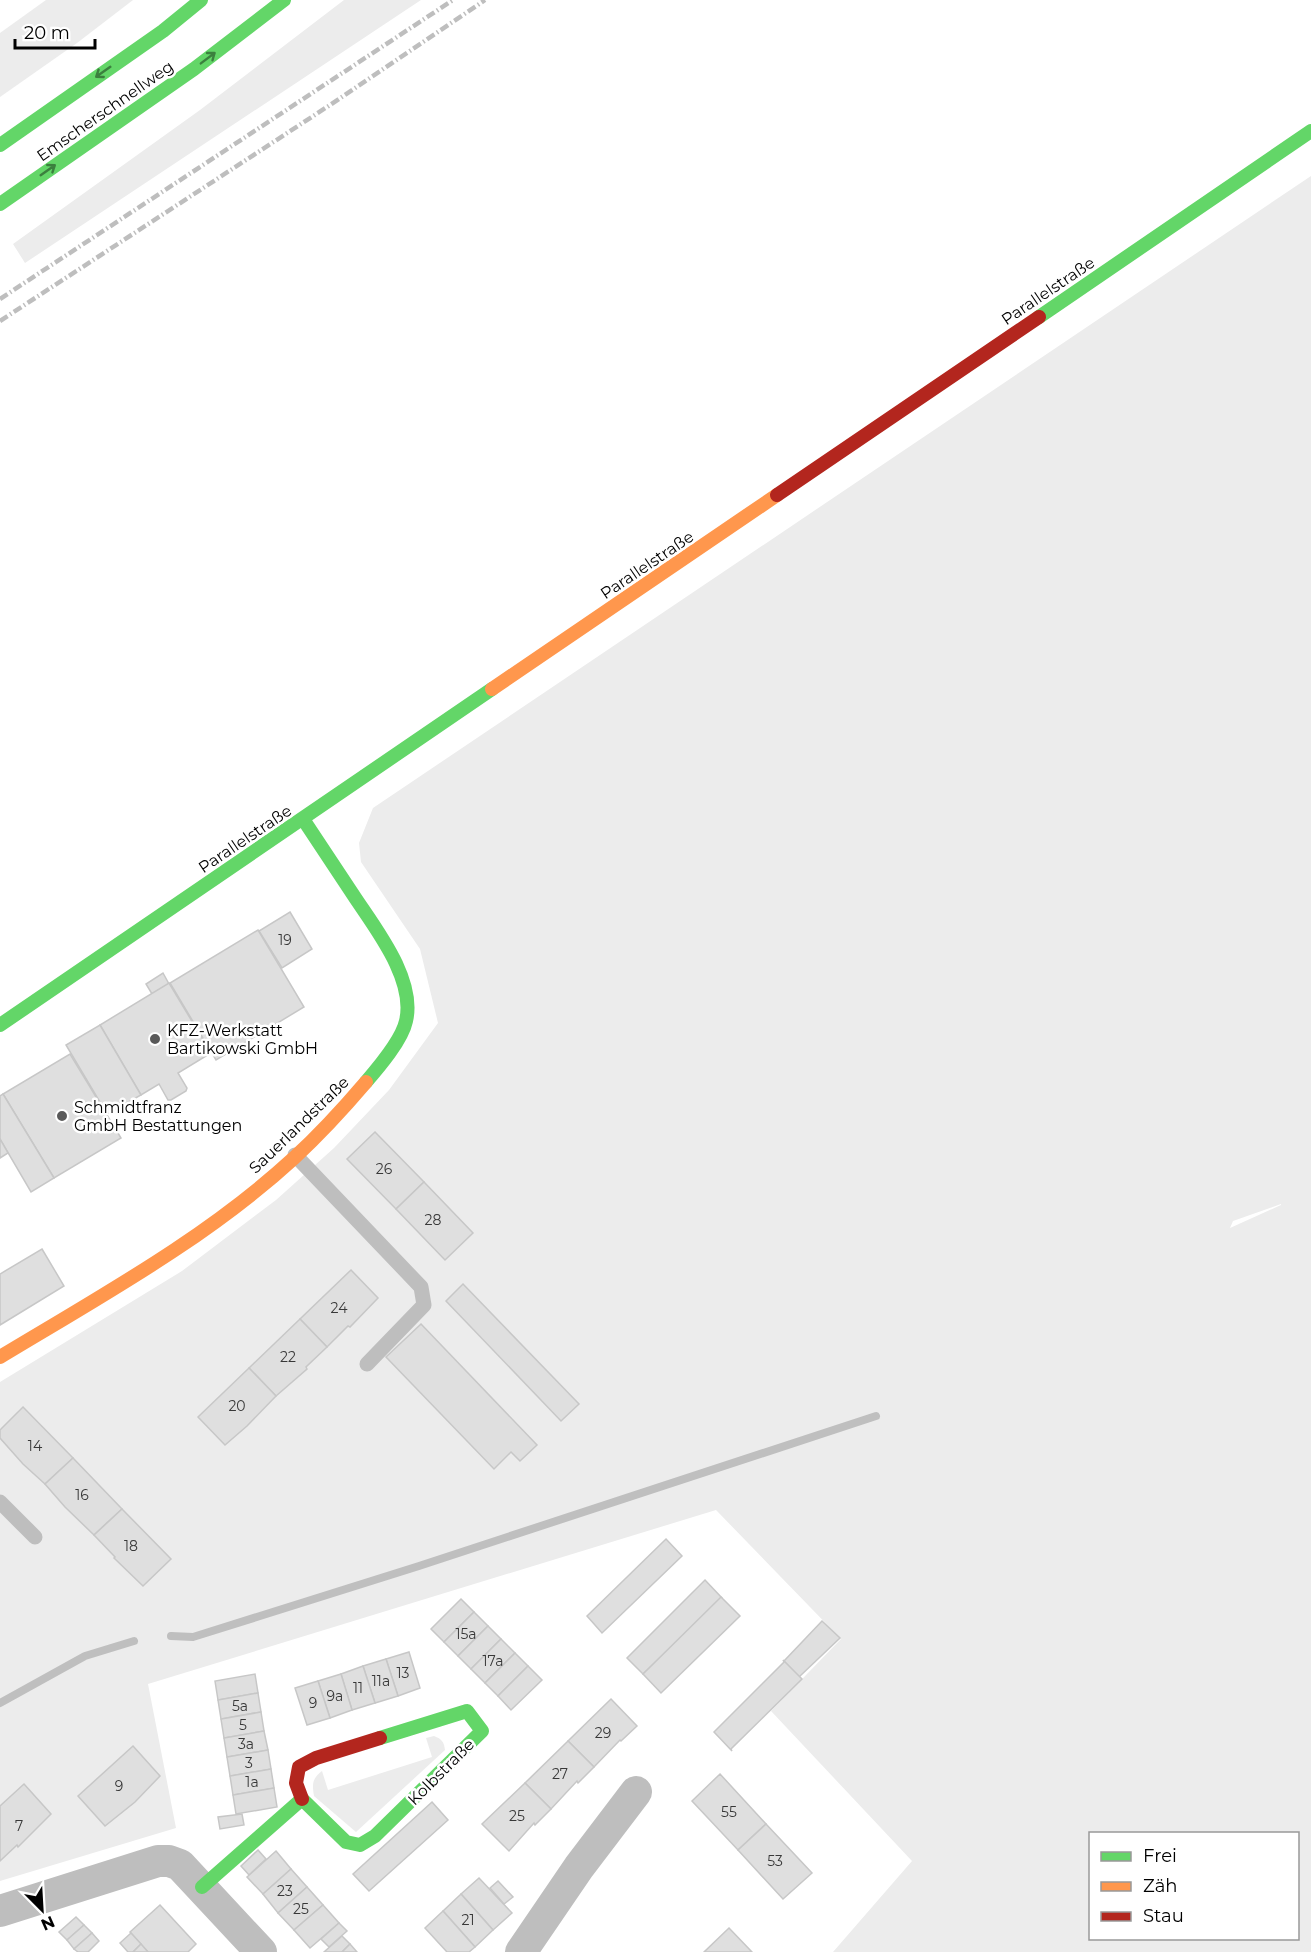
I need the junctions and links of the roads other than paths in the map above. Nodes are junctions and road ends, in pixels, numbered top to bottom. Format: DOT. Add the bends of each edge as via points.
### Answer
graph roads {
  1 [pos="201,0"];
  2 [pos="284,0"];
  3 [pos="1311,131"];
  4 [pos="0,145"];
  5 [pos="0,204"];
  6 [pos="303,819"];
  7 [pos="0,1025"];
  8 [pos="295,1155"];
  9 [pos="0,1357"];
  10 [pos="367,1364"];
  11 [pos="0,1502"];
  12 [pos="35,1537"];
  13 [pos="636,1792"];
  14 [pos="302,1799"];
  15 [pos="202,1887"];
  16 [pos="0,1911"];
  17 [pos="261,1952"];
  18 [pos="521,1952"];
  1 -- 4 [label="main road, Emscherschnellweg, one-way"];
  5 -- 2 [label="main road, Emscherschnellweg, one-way" via="194,69"];
  3 -- 6 [label="main road, Parallelstraße"];
  6 -- 7 [label="main road, Parallelstraße"];
  6 -- 8 [label="main road, Sauerlandstraße" via="390,951 404,988 407,1020 363,1086"];
  8 -- 9 [label="main road, Sauerlandstraße" via="229,1212 165,1256"];
  8 -- 10 [label="lane" via="421,1287 424,1305"];
  11 -- 12 [label="lane"];
  13 -- 18 [label="street"];
  14 -- 14 [label="main road, Kolbstraße" via="346,1842 360,1845 375,1836 482,1731 467,1711 316,1758 299,1767 296,1783"];
  14 -- 15 [label="main road"];
  15 -- 16 [label="street" via="180,1865 158,1861"];
  15 -- 17 [label="street"];
}
